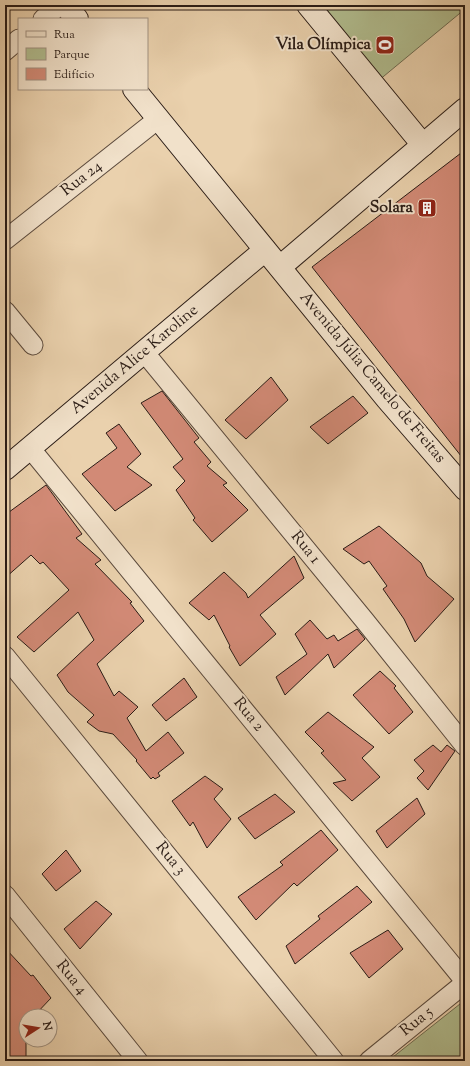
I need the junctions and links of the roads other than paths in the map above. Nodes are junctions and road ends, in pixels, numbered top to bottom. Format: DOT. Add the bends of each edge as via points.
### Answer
graph roads {
  1 [pos="60,5"];
  2 [pos="65,5"];
  3 [pos="308,5"];
  4 [pos="44,18"];
  5 [pos="75,18"];
  6 [pos="18,40"];
  7 [pos="5,50"];
  8 [pos="135,90"];
  9 [pos="465,108"];
  10 [pos="158,119"];
  11 [pos="423,145"];
  12 [pos="5,240"];
  13 [pos="265,250"];
  14 [pos="280,267"];
  15 [pos="5,311"];
  16 [pos="32,345"];
  17 [pos="144,352"];
  18 [pos="30,448"];
  19 [pos="5,469"];
  20 [pos="465,489"];
  21 [pos="5,656"];
  22 [pos="465,746"];
  23 [pos="5,895"];
  24 [pos="465,982"];
  25 [pos="138,1061"];
  26 [pos="334,1061"];
  27 [pos="369,1061"];
  1 -- 4 [label="street"];
  2 -- 5 [label="street"];
  3 -- 11 [label="street"];
  6 -- 7 [label="street"];
  8 -- 10 [label="street, Avenida Júlia Camelo de Freitas"];
  9 -- 11 [label="street"];
  10 -- 12 [label="street, Rua 24"];
  10 -- 13 [label="street, Avenida Júlia Camelo de Freitas"];
  11 -- 14 [label="street"];
  13 -- 14 [label="street, Avenida Júlia Camelo de Freitas"];
  13 -- 17 [label="street, Avenida Alice Karoline"];
  14 -- 20 [label="street, Avenida Júlia Camelo de Freitas" via="387,399"];
  15 -- 16 [label="street"];
  17 -- 18 [label="street, Avenida Alice Karoline"];
  17 -- 22 [label="street, Rua 1"];
  18 -- 19 [label="street, Avenida Alice Karoline"];
  18 -- 24 [label="street, Rua 2"];
  21 -- 26 [label="street, Rua 3"];
  23 -- 25 [label="street, Rua 4"];
  24 -- 27 [label="street, Rua 5"];
}
